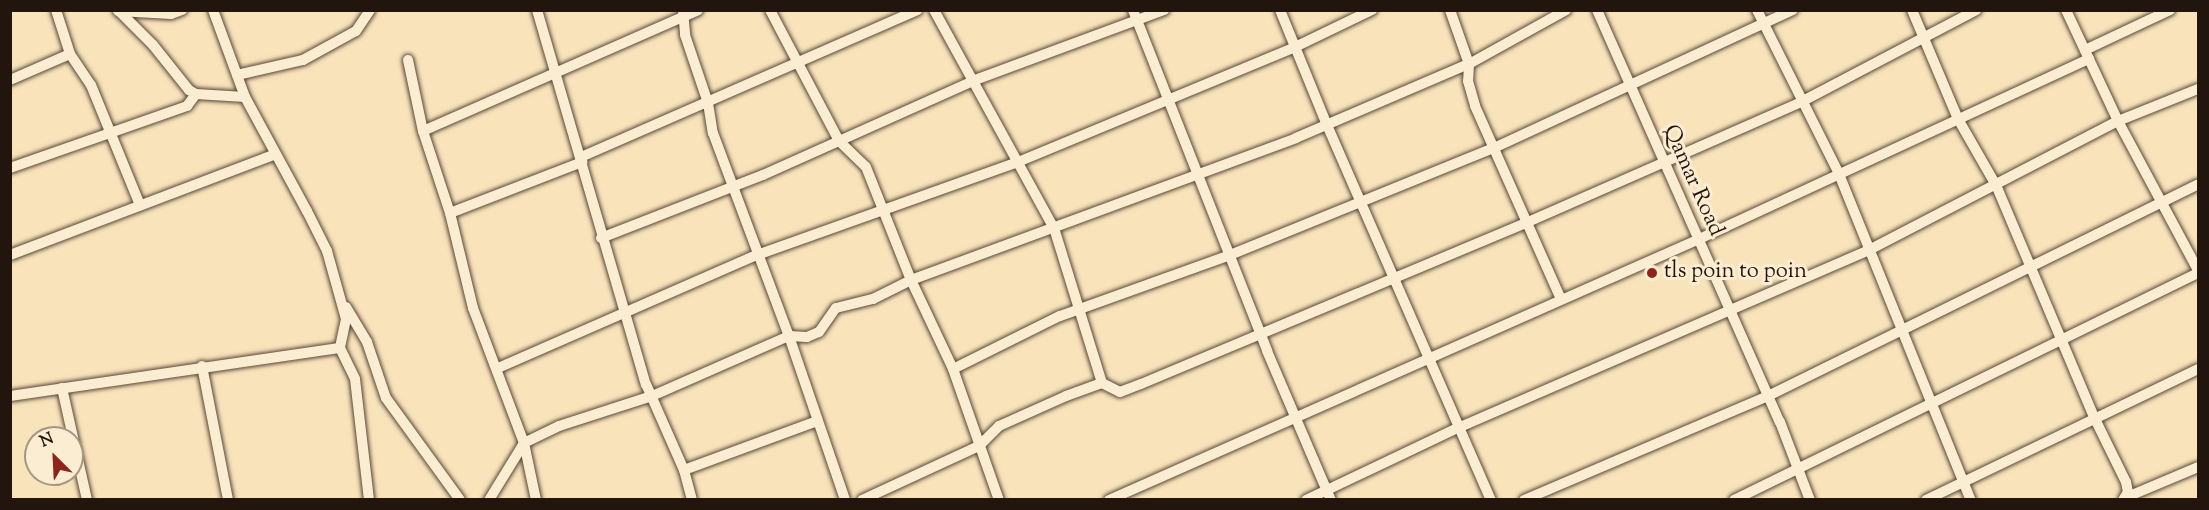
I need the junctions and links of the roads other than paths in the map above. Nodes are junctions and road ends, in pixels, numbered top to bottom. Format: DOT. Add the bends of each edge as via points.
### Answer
graph roads {
  1 [pos="56,10"];
  2 [pos="182,10"];
  3 [pos="213,10"];
  4 [pos="370,10"];
  5 [pos="537,10"];
  6 [pos="698,10"];
  7 [pos="770,10"];
  8 [pos="917,10"];
  9 [pos="934,10"];
  10 [pos="1164,10"];
  11 [pos="1280,10"];
  12 [pos="1372,10"];
  13 [pos="1450,10"];
  14 [pos="1566,10"];
  15 [pos="1597,10"];
  16 [pos="1757,10"];
  17 [pos="1793,10"];
  18 [pos="1912,10"];
  19 [pos="1976,10"];
  20 [pos="2066,10"];
  21 [pos="2170,10"];
  22 [pos="118,11"];
  23 [pos="684,13"];
  24 [pos="1135,15"];
  25 [pos="1764,26"];
  26 [pos="1925,35"];
  27 [pos="1293,48"];
  28 [pos="70,54"];
  29 [pos="2087,54"];
  30 [pos="408,60"];
  31 [pos="799,62"];
  32 [pos="1469,63"];
  33 [pos="555,74"];
  34 [pos="237,75"];
  35 [pos="975,80"];
  36 [pos="10,81"];
  37 [pos="1629,86"];
  38 [pos="2199,89"];
  39 [pos="196,94"];
  40 [pos="245,97"];
  41 [pos="1168,99"];
  42 [pos="1801,102"];
  43 [pos="708,103"];
  44 [pos="1958,119"];
  45 [pos="2118,121"];
  46 [pos="1326,126"];
  47 [pos="111,130"];
  48 [pos="423,131"];
  49 [pos="840,141"];
  50 [pos="1496,147"];
  51 [pos="273,155"];
  52 [pos="581,159"];
  53 [pos="1018,162"];
  54 [pos="1661,162"];
  55 [pos="10,168"];
  56 [pos="1839,174"];
  57 [pos="1198,176"];
  58 [pos="2199,184"];
  59 [pos="734,185"];
  60 [pos="1996,185"];
  61 [pos="2163,198"];
  62 [pos="1361,203"];
  63 [pos="140,205"];
  64 [pos="883,212"];
  65 [pos="450,213"];
  66 [pos="1528,222"];
  67 [pos="1054,228"];
  68 [pos="602,238"];
  69 [pos="1697,240"];
  70 [pos="1867,251"];
  71 [pos="10,255"];
  72 [pos="757,255"];
  73 [pos="1230,255"];
  74 [pos="2028,265"];
  75 [pos="2199,271"];
  76 [pos="1396,279"];
  77 [pos="911,280"];
  78 [pos="338,294"];
  79 [pos="1561,299"];
  80 [pos="1079,309"];
  81 [pos="1730,313"];
  82 [pos="625,315"];
  83 [pos="1902,331"];
  84 [pos="1260,332"];
  85 [pos="789,336"];
  86 [pos="2061,339"];
  87 [pos="340,348"];
  88 [pos="1429,359"];
  89 [pos="202,366"];
  90 [pos="498,368"];
  91 [pos="952,369"];
  92 [pos="2199,369"];
  93 [pos="1102,383"];
  94 [pos="62,388"];
  95 [pos="10,396"];
  96 [pos="652,396"];
  97 [pos="1768,396"];
  98 [pos="1931,402"];
  99 [pos="1295,416"];
  100 [pos="2094,417"];
  101 [pos="817,421"];
  102 [pos="1460,427"];
  103 [pos="524,443"];
  104 [pos="979,446"];
  105 [pos="2199,467"];
  106 [pos="1798,469"];
  107 [pos="684,470"];
  108 [pos="1963,482"];
  109 [pos="1330,495"];
  110 [pos="2128,498"];
  111 [pos="87,500"];
  112 [pos="228,500"];
  113 [pos="369,500"];
  114 [pos="459,500"];
  115 [pos="489,500"];
  116 [pos="536,500"];
  117 [pos="692,500"];
  118 [pos="845,500"];
  119 [pos="862,500"];
  120 [pos="999,500"];
  121 [pos="1109,500"];
  122 [pos="1306,500"];
  123 [pos="1491,500"];
  124 [pos="1524,500"];
  125 [pos="1734,500"];
  126 [pos="1810,500"];
  127 [pos="1926,500"];
  128 [pos="1971,500"];
  1 -- 28 [label="street"];
  2 -- 22 [label="street" via="171,14"];
  3 -- 34 [label="street"];
  4 -- 34 [label="street" via="356,31 303,60"];
  5 -- 33 [label="street"];
  6 -- 23 [label="street"];
  7 -- 31 [label="street"];
  8 -- 31 [label="street"];
  9 -- 35 [label="street"];
  10 -- 24 [label="street"];
  11 -- 27 [label="street"];
  12 -- 27 [label="street"];
  13 -- 32 [label="street"];
  14 -- 32 [label="street"];
  15 -- 37 [label="street, Qamar Road"];
  16 -- 25 [label="street"];
  17 -- 25 [label="street"];
  18 -- 26 [label="street"];
  19 -- 26 [label="street"];
  20 -- 29 [label="street"];
  21 -- 29 [label="street"];
  22 -- 39 [label="street" via="153,45 180,83"];
  23 -- 33 [label="street"];
  23 -- 43 [label="street" via="685,34"];
  24 -- 35 [label="street"];
  24 -- 41 [label="street"];
  25 -- 37 [label="street"];
  25 -- 42 [label="street"];
  26 -- 42 [label="street"];
  26 -- 44 [label="street"];
  27 -- 41 [label="street"];
  27 -- 46 [label="street"];
  28 -- 36 [label="street"];
  28 -- 47 [label="street" via="91,85"];
  29 -- 44 [label="street"];
  29 -- 45 [label="street"];
  30 -- 48 [label="street"];
  31 -- 43 [label="street"];
  31 -- 49 [label="street"];
  32 -- 46 [label="street"];
  32 -- 50 [label="street" via="1472,96"];
  33 -- 48 [label="street"];
  33 -- 52 [label="street"];
  34 -- 40 [label="street"];
  35 -- 49 [label="street"];
  35 -- 53 [label="street"];
  37 -- 50 [label="street"];
  37 -- 54 [label="street, Qamar Road"];
  38 -- 45 [label="street"];
  39 -- 40 [label="street"];
  39 -- 47 [label="street" via="187,106"];
  40 -- 51 [label="street"];
  41 -- 53 [label="street"];
  41 -- 57 [label="street"];
  42 -- 54 [label="street"];
  42 -- 56 [label="street"];
  43 -- 52 [label="street"];
  43 -- 59 [label="street" via="713,133"];
  44 -- 56 [label="street"];
  44 -- 60 [label="street"];
  45 -- 60 [label="street"];
  45 -- 61 [label="street"];
  46 -- 57 [label="street"];
  46 -- 62 [label="street"];
  47 -- 55 [label="street"];
  47 -- 63 [label="street"];
  48 -- 65 [label="street"];
  49 -- 59 [label="street"];
  49 -- 64 [label="street" via="866,167"];
  50 -- 62 [label="street"];
  50 -- 66 [label="street"];
  51 -- 63 [label="street"];
  51 -- 78 [label="street" via="323,243"];
  52 -- 65 [label="street"];
  52 -- 68 [label="street"];
  53 -- 64 [label="street"];
  53 -- 67 [label="street"];
  54 -- 66 [label="street"];
  54 -- 69 [label="street, Qamar Road"];
  56 -- 69 [label="street"];
  56 -- 70 [label="street"];
  57 -- 67 [label="street"];
  57 -- 73 [label="street"];
  58 -- 61 [label="street"];
  59 -- 68 [label="street"];
  59 -- 72 [label="street"];
  60 -- 70 [label="street"];
  60 -- 74 [label="street"];
  61 -- 74 [label="street"];
  61 -- 75 [label="street"];
  62 -- 73 [label="street"];
  62 -- 76 [label="street"];
  63 -- 71 [label="street"];
  64 -- 72 [label="street"];
  64 -- 77 [label="street"];
  65 -- 90 [label="street" via="473,308"];
  66 -- 76 [label="street"];
  66 -- 79 [label="street"];
  67 -- 77 [label="street"];
  67 -- 80 [label="street"];
  68 -- 82 [label="street"];
  69 -- 79 [label="street"];
  69 -- 81 [label="street, Qamar Road"];
  70 -- 81 [label="street"];
  70 -- 83 [label="street"];
  72 -- 82 [label="street"];
  72 -- 85 [label="street"];
  73 -- 80 [label="street"];
  73 -- 84 [label="street"];
  74 -- 83 [label="street"];
  74 -- 86 [label="street"];
  75 -- 86 [label="street"];
  76 -- 84 [label="street"];
  76 -- 88 [label="street"];
  77 -- 85 [label="street" via="873,299 836,308 819,332 807,337"];
  77 -- 91 [label="street"];
  78 -- 87 [label="street" via="346,319"];
  78 -- 114 [label="street" via="367,342 386,398"];
  79 -- 88 [label="street"];
  80 -- 91 [label="street"];
  80 -- 93 [label="street"];
  81 -- 97 [label="street, Qamar Road"];
  81 -- 102 [label="street"];
  82 -- 90 [label="street"];
  82 -- 96 [label="street"];
  83 -- 97 [label="street"];
  83 -- 98 [label="street"];
  84 -- 93 [label="street" via="1120,392"];
  84 -- 99 [label="street"];
  85 -- 96 [label="street"];
  85 -- 101 [label="street"];
  86 -- 98 [label="street"];
  86 -- 100 [label="street"];
  87 -- 89 [label="street"];
  87 -- 113 [label="street" via="355,379"];
  88 -- 99 [label="street"];
  88 -- 102 [label="street"];
  89 -- 94 [label="street"];
  89 -- 112 [label="street"];
  90 -- 103 [label="street"];
  91 -- 104 [label="street"];
  92 -- 100 [label="street"];
  93 -- 104 [label="street" via="999,426"];
  94 -- 95 [label="street"];
  94 -- 111 [label="street"];
  96 -- 103 [label="street" via="558,426"];
  96 -- 107 [label="street"];
  97 -- 106 [label="street, Qamar Road"];
  97 -- 124 [label="street"];
  98 -- 106 [label="street"];
  98 -- 108 [label="street"];
  99 -- 109 [label="street"];
  99 -- 121 [label="street"];
  100 -- 108 [label="street"];
  100 -- 110 [label="street" via="2126,482"];
  101 -- 107 [label="street"];
  101 -- 118 [label="street"];
  102 -- 109 [label="street"];
  102 -- 123 [label="street"];
  103 -- 115 [label="street"];
  103 -- 116 [label="street"];
  104 -- 119 [label="street"];
  104 -- 120 [label="street"];
  105 -- 110 [label="street"];
  106 -- 125 [label="street"];
  106 -- 126 [label="street, Qamar Road"];
  107 -- 117 [label="street"];
  108 -- 127 [label="street"];
  108 -- 128 [label="street"];
  109 -- 122 [label="street"];
}
